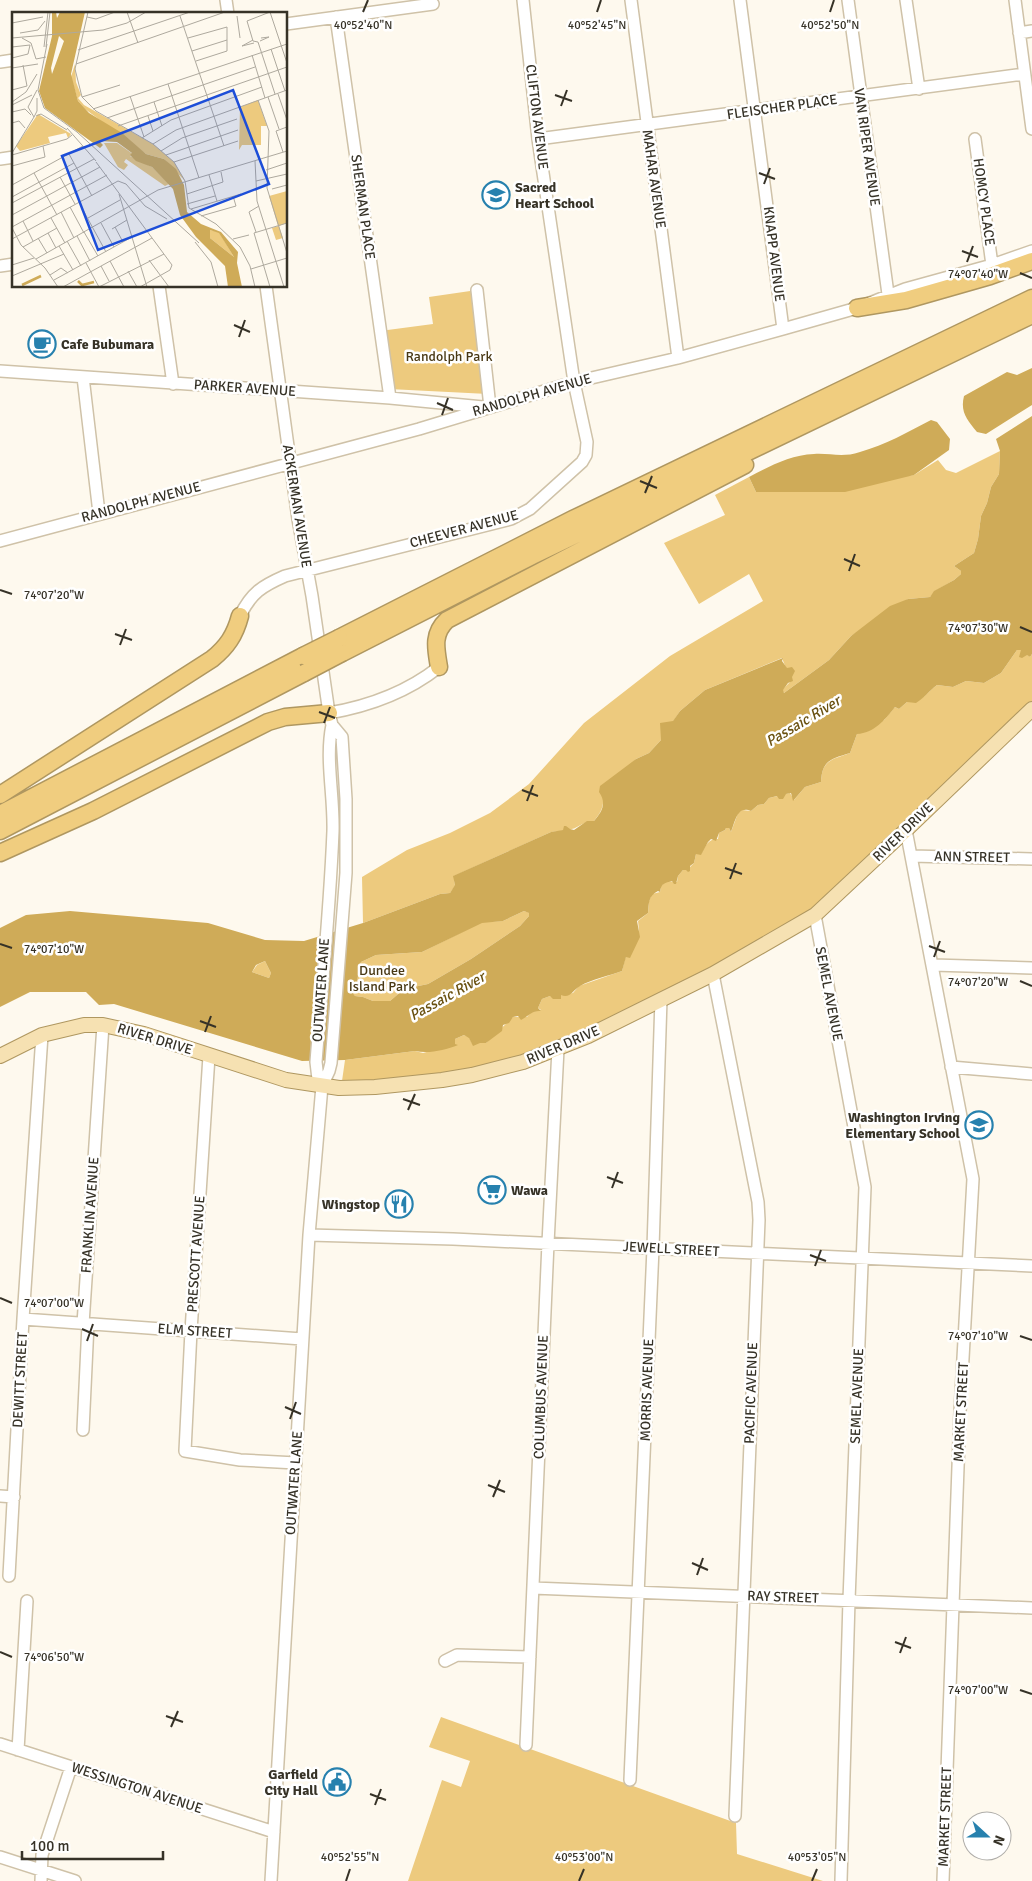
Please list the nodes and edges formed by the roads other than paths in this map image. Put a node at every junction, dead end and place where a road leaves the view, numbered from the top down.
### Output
1 (523, 0) edge
2 (631, 0) edge
3 (740, 0) edge
4 (848, 0) edge
5 (906, 0) edge
6 (1015, 0) edge
7 (433, 4) dead end
8 (336, 17) junction
9 (288, 24) edge
10 (1032, 31) edge
11 (1019, 33) junction
12 (1024, 74) junction
13 (919, 89) junction
14 (860, 97) junction
15 (755, 111) junction
16 (647, 125) junction
17 (1032, 129) edge
18 (538, 139) junction
19 (975, 139) dead end
20 (1032, 251) edge
21 (1032, 261) edge
22 (992, 265) junction
23 (159, 288) edge
24 (266, 288) edge
25 (477, 290) dead end
26 (888, 294) junction
27 (1032, 298) edge
28 (856, 308) junction
29 (1032, 315) edge
30 (783, 329) junction
31 (678, 358) junction
32 (931, 364) junction
33 (0, 371) edge
34 (83, 378) junction
35 (574, 382) junction
36 (173, 384) junction
37 (280, 391) junction
38 (390, 398) junction
39 (490, 407) junction
40 (290, 463) junction
41 (99, 513) junction
42 (0, 541) edge
43 (307, 570) junction
44 (240, 616) joint
45 (340, 645) junction
46 (304, 664) junction
47 (439, 667) joint
48 (1032, 709) edge
49 (330, 719) junction
50 (0, 795) edge
51 (0, 814) edge
52 (906, 830) junction
53 (0, 831) edge
54 (0, 853) edge
55 (912, 856) junction
56 (1032, 859) edge
57 (329, 894) joint
58 (345, 896) joint
59 (815, 915) junction
60 (933, 965) junction
61 (1032, 968) edge
62 (713, 974) junction
63 (661, 999) junction
64 (103, 1025) junction
65 (42, 1035) junction
66 (558, 1049) junction
67 (0, 1056) edge
68 (209, 1056) junction
69 (951, 1068) junction
70 (1032, 1074) edge
71 (322, 1086) junction
72 (309, 1235) junction
73 (548, 1243) junction
74 (653, 1248) junction
75 (757, 1252) junction
76 (862, 1258) junction
77 (969, 1262) junction
78 (1032, 1266) edge
79 (23, 1319) junction
80 (86, 1324) junction
81 (191, 1331) junction
82 (302, 1339) junction
83 (83, 1430) dead end
84 (296, 1463) junction
85 (0, 1496) edge
86 (14, 1497) junction
87 (9, 1576) dead end
88 (533, 1588) junction
89 (638, 1592) junction
90 (743, 1596) junction
91 (849, 1600) junction
92 (26, 1601) dead end
93 (953, 1604) junction
94 (1032, 1608) edge
95 (530, 1657) junction
96 (445, 1661) dead end
97 (0, 1744) edge
98 (526, 1745) dead end
99 (18, 1750) junction
100 (72, 1767) junction
101 (630, 1780) dead end
102 (735, 1816) dead end
103 (274, 1832) junction
104 (0, 1856) edge
105 (41, 1876) edge
106 (75, 1881) edge
107 (271, 1881) edge
108 (841, 1881) edge
109 (943, 1881) edge

1 - 18 street, CLIFTON AVENUE
2 - 16 street, MAHAR AVENUE
3 - 15 street, KNAPP AVENUE
4 - 14 street, VAN RIPER AVENUE
5 - 13 street
6 - 11 street
7 - 8 street
8 - 9 street
8 - 38 street, SHERMAN PLACE
10 - 11 street
11 - 12 street
12 - 13 street, FLEISCHER PLACE
12 - 17 street
13 - 14 street, FLEISCHER PLACE
14 - 15 street, FLEISCHER PLACE
14 - 26 street, VAN RIPER AVENUE
15 - 16 street, FLEISCHER PLACE
15 - 30 street, KNAPP AVENUE
16 - 18 street, FLEISCHER PLACE
16 - 31 street, MAHAR AVENUE
18 - 35 street, CLIFTON AVENUE
19 - 22 street, HOMCY PLACE
20 - 22 street, RANDOLPH AVENUE
21 - 28 highway
22 - 26 street, RANDOLPH AVENUE
23 - 36 street
24 - 37 street, ACKERMAN AVENUE
25 - 39 street
26 - 28 street, RANDOLPH AVENUE
27 - 45 highway
28 - 30 street, RANDOLPH AVENUE
29 - 32 highway
30 - 31 street, RANDOLPH AVENUE
31 - 35 street, RANDOLPH AVENUE
32 - 45 highway
32 - 47 highway
33 - 34 street, PARKER AVENUE
34 - 36 street, PARKER AVENUE
34 - 41 street
35 - 39 street, RANDOLPH AVENUE
35 - 43 street, CHEEVER AVENUE
36 - 37 street, PARKER AVENUE
37 - 38 street, PARKER AVENUE
37 - 40 street, ACKERMAN AVENUE
38 - 39 street, PARKER AVENUE
39 - 40 street, RANDOLPH AVENUE
40 - 41 street, RANDOLPH AVENUE
40 - 43 street, ACKERMAN AVENUE
41 - 42 street, RANDOLPH AVENUE
43 - 44 street
43 - 49 street, ACKERMAN AVENUE
44 - 50 highway
45 - 46 highway, bridge
46 - 51 highway
46 - 53 highway
47 - 49 street
48 - 52 main road, RIVER DRIVE
49 - 54 highway
49 - 57 street, ACKERMAN AVENUE
49 - 58 street, ACKERMAN AVENUE
52 - 55 street, MARKET STREET
52 - 59 main road, RIVER DRIVE
55 - 56 street, ANN STREET
55 - 60 street, MARKET STREET
57 - 71 street, OUTWATER LANE
58 - 71 street, OUTWATER LANE
59 - 62 main road, RIVER DRIVE
59 - 76 street, SEMEL AVENUE
60 - 61 street
60 - 69 street, MARKET STREET
62 - 63 main road, RIVER DRIVE
62 - 75 street, PACIFIC AVENUE
63 - 66 main road, RIVER DRIVE
63 - 74 street, MORRIS AVENUE
64 - 65 main road, RIVER DRIVE
64 - 68 main road, RIVER DRIVE
64 - 80 street, FRANKLIN AVENUE
65 - 67 main road, RIVER DRIVE
65 - 79 street, DEWITT STREET
66 - 71 main road, RIVER DRIVE
66 - 73 street, COLUMBUS AVENUE
68 - 71 main road, RIVER DRIVE
68 - 81 street, PRESCOTT AVENUE
69 - 70 street
69 - 77 street, MARKET STREET
71 - 72 street, OUTWATER LANE
72 - 73 street, JEWELL STREET
72 - 82 street, OUTWATER LANE
73 - 74 street, JEWELL STREET
73 - 88 street, COLUMBUS AVENUE
74 - 75 street, JEWELL STREET
74 - 89 street, MORRIS AVENUE
75 - 76 street, JEWELL STREET
75 - 90 street, PACIFIC AVENUE
76 - 77 street, JEWELL STREET
76 - 91 street, SEMEL AVENUE
77 - 78 street, JEWELL STREET
77 - 93 street, MARKET STREET
79 - 80 street, ELM STREET
79 - 86 street, DEWITT STREET
80 - 81 street, ELM STREET
80 - 83 street, FRANKLIN AVENUE
81 - 82 street, ELM STREET
81 - 84 street, PRESCOTT AVENUE
82 - 84 street, OUTWATER LANE
84 - 103 street, OUTWATER LANE
85 - 86 street
86 - 87 street, DEWITT STREET
88 - 89 street, RAY STREET
88 - 95 street, COLUMBUS AVENUE
89 - 90 street, RAY STREET
89 - 101 street, MORRIS AVENUE
90 - 91 street, RAY STREET
90 - 102 street, PACIFIC AVENUE
91 - 93 street, RAY STREET
91 - 108 street, SEMEL AVENUE
92 - 99 street
93 - 94 street, RAY STREET
93 - 109 street, MARKET STREET
95 - 96 street
95 - 98 street, COLUMBUS AVENUE
97 - 99 street, WESSINGTON AVENUE
99 - 100 street, WESSINGTON AVENUE
100 - 103 street, WESSINGTON AVENUE
100 - 105 street
103 - 107 street, OUTWATER LANE
104 - 105 street
105 - 106 street

